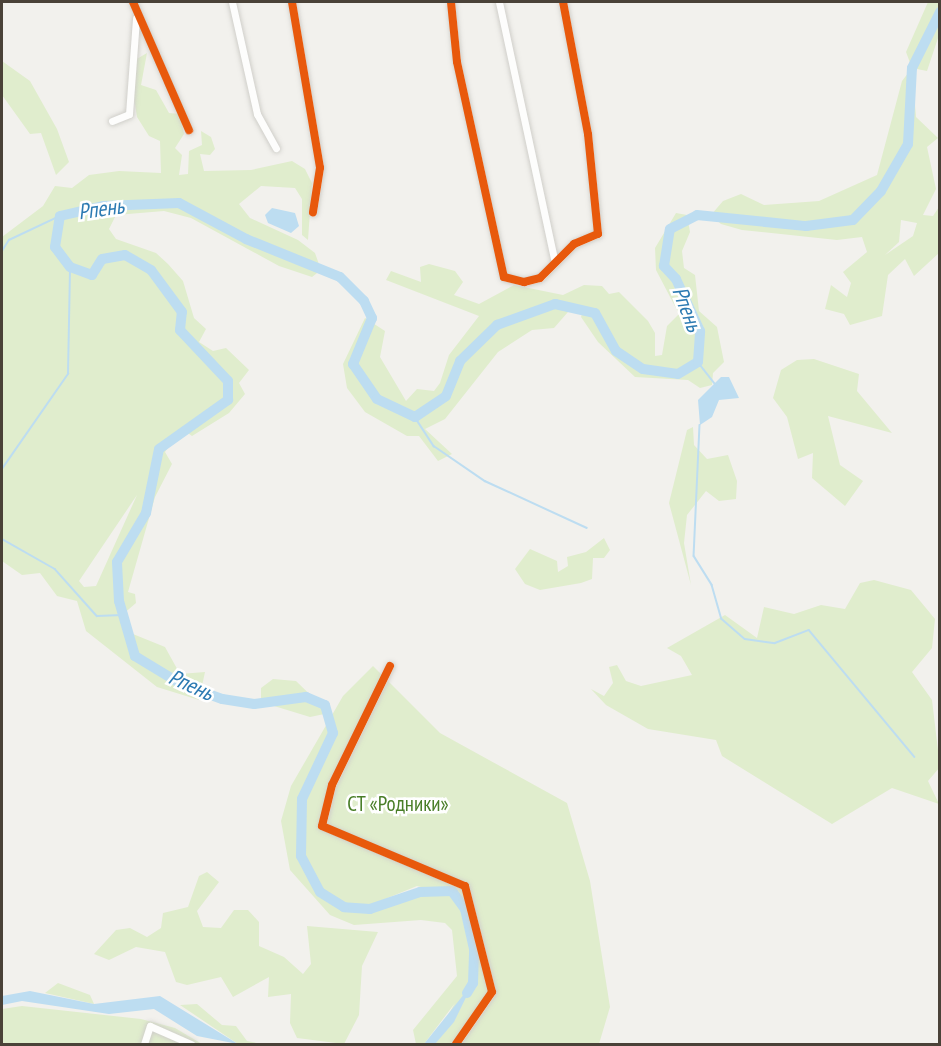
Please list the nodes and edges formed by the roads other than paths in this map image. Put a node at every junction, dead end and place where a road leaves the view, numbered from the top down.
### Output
1 (133, 2) edge
2 (232, 2) edge
3 (292, 2) edge
4 (451, 2) edge
5 (499, 2) edge
6 (563, 2) edge
7 (136, 18) junction
8 (112, 121) dead end
9 (189, 130) dead end
10 (276, 148) dead end
11 (313, 212) dead end
12 (554, 258) junction
13 (390, 666) dead end
14 (144, 1044) edge
15 (191, 1044) edge
16 (456, 1044) edge

1 - 7 street
2 - 10 street
3 - 11 street
4 - 12 street
5 - 12 street
6 - 12 street
7 - 8 street
7 - 9 street
13 - 16 street
14 - 15 street

